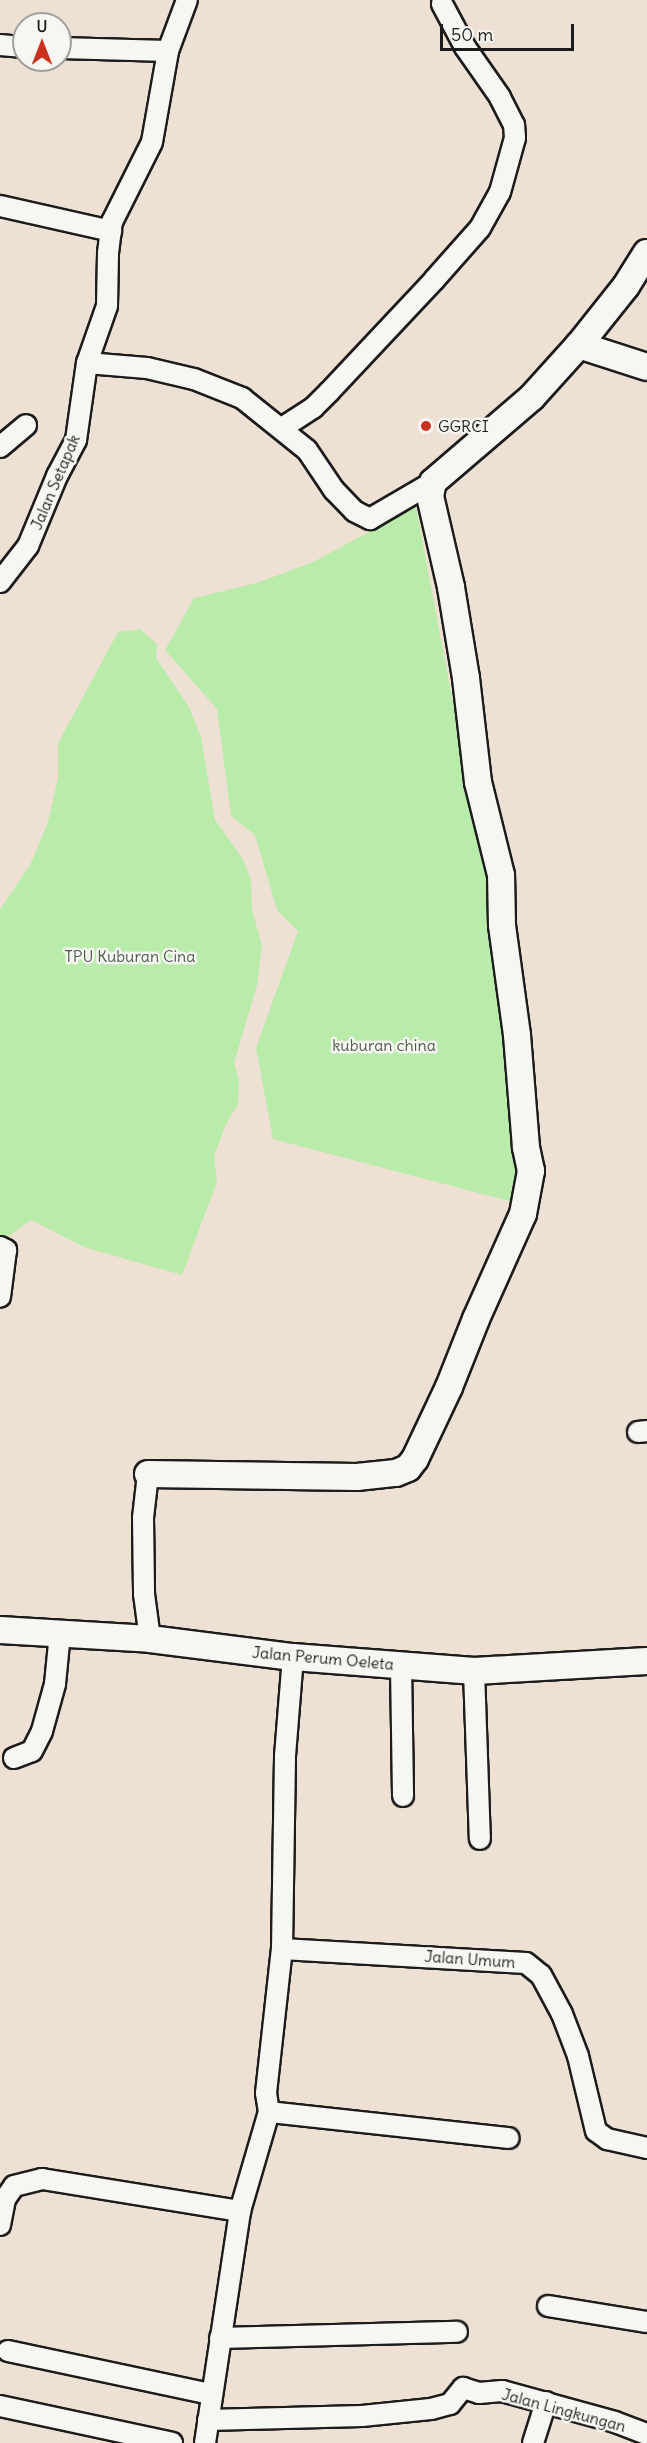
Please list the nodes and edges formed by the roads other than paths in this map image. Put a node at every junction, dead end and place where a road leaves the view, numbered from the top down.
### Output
1 (187, 0) edge
2 (442, 4) dead end
3 (72, 48) edge
4 (168, 51) junction
5 (0, 206) edge
6 (111, 231) junction
7 (647, 253) edge
8 (579, 345) junction
9 (87, 363) junction
10 (647, 367) edge
11 (26, 425) dead end
12 (282, 428) junction
13 (0, 447) edge
14 (433, 482) junction
15 (0, 582) edge
16 (0, 1247) edge
17 (0, 1297) edge
18 (148, 1474) joint
19 (0, 1630) edge
20 (60, 1633) junction
21 (150, 1639) junction
22 (293, 1657) junction
23 (647, 1661) edge
24 (401, 1666) junction
25 (474, 1671) junction
26 (14, 1758) dead end
27 (403, 1796) dead end
28 (480, 1839) dead end
29 (282, 1949) junction
30 (269, 2112) junction
31 (509, 2138) dead end
32 (647, 2148) edge
33 (240, 2211) junction
34 (0, 2226) edge
35 (548, 2306) dead end
36 (647, 2322) edge
37 (457, 2332) dead end
38 (220, 2338) junction
39 (8, 2350) dead end
40 (211, 2394) junction
41 (546, 2402) junction
42 (0, 2406) edge
43 (208, 2420) junction
44 (647, 2434) edge
45 (172, 2443) edge
46 (205, 2443) edge
47 (534, 2443) edge

1 - 4 street, Jalan Setapak
2 - 12 street
3 - 4 street
4 - 6 street, Jalan Setapak
5 - 6 street
6 - 9 street, Jalan Setapak
7 - 8 street
8 - 10 street
8 - 14 street
9 - 12 street
9 - 15 street, Jalan Setapak
11 - 13 street
12 - 14 street
14 - 18 street
16 - 17 street
18 - 21 street
19 - 20 street, Jalan Perum Oeleta
20 - 21 street, Jalan Perum Oeleta
20 - 26 street
21 - 22 street, Jalan Perum Oeleta
22 - 24 street, Jalan Perum Oeleta
22 - 29 street
23 - 25 street, Jalan Perum Oeleta
24 - 25 street, Jalan Perum Oeleta
24 - 27 street
25 - 28 street
29 - 30 street
29 - 32 street, Jalan Umum
30 - 31 street
30 - 33 street
33 - 34 street
33 - 38 street
35 - 36 street
37 - 38 street
38 - 40 street
39 - 40 street
40 - 43 street
41 - 43 street, Jalan Lingkungan
41 - 44 street, Jalan Lingkungan
41 - 47 street
42 - 45 street
43 - 46 street

